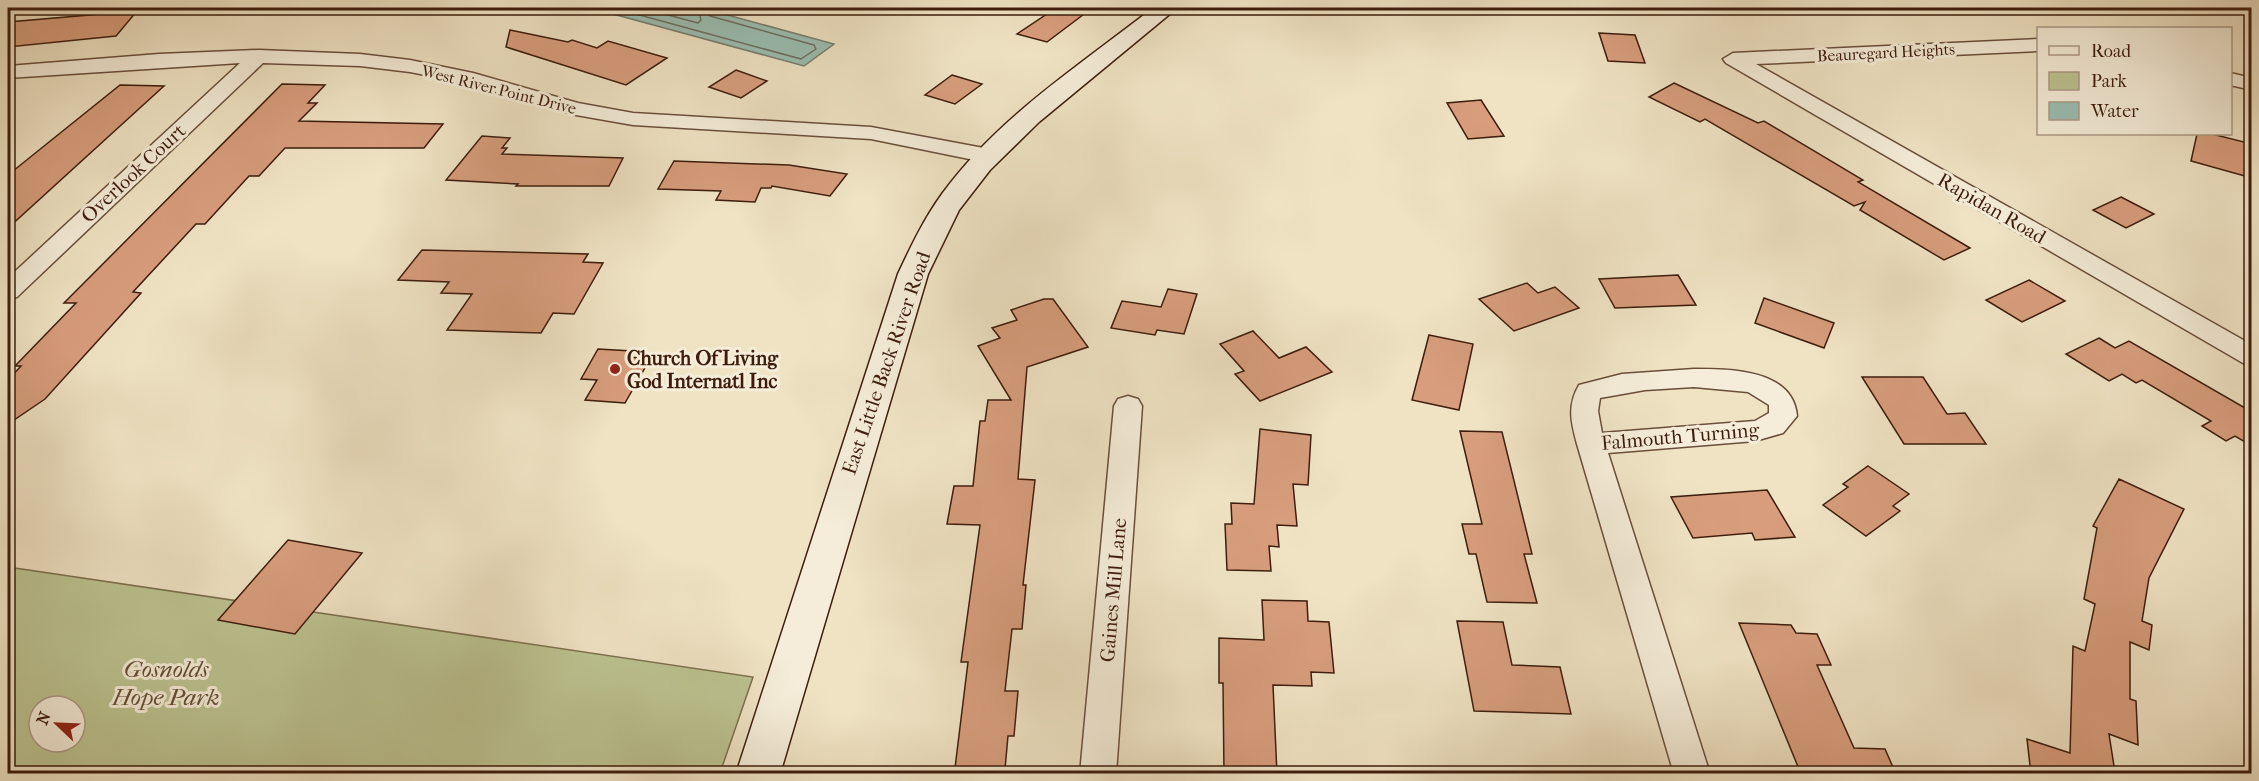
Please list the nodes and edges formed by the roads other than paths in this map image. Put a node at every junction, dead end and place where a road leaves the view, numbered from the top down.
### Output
1 (1166, 8) edge
2 (2037, 45) edge
3 (259, 56) junction
4 (1733, 59) joint
5 (8, 72) edge
6 (2232, 79) edge
7 (2252, 84) edge
8 (988, 156) junction
9 (8, 291) edge
10 (2252, 357) edge
11 (1128, 406) dead end
12 (1591, 444) junction
13 (758, 774) edge
14 (1098, 774) edge
15 (1692, 774) edge

1 - 8 street, East Little Back River Road
2 - 4 street, Beauregard Heights
3 - 5 street, West River Point Drive
3 - 8 street, West River Point Drive
3 - 9 street, Overlook Court
4 - 10 street, Rapidan Road
6 - 7 street
8 - 13 street, East Little Back River Road
11 - 14 street, Gaines Mill Lane
12 - 12 street, Falmouth Turning
12 - 15 street, Falmouth Turning

